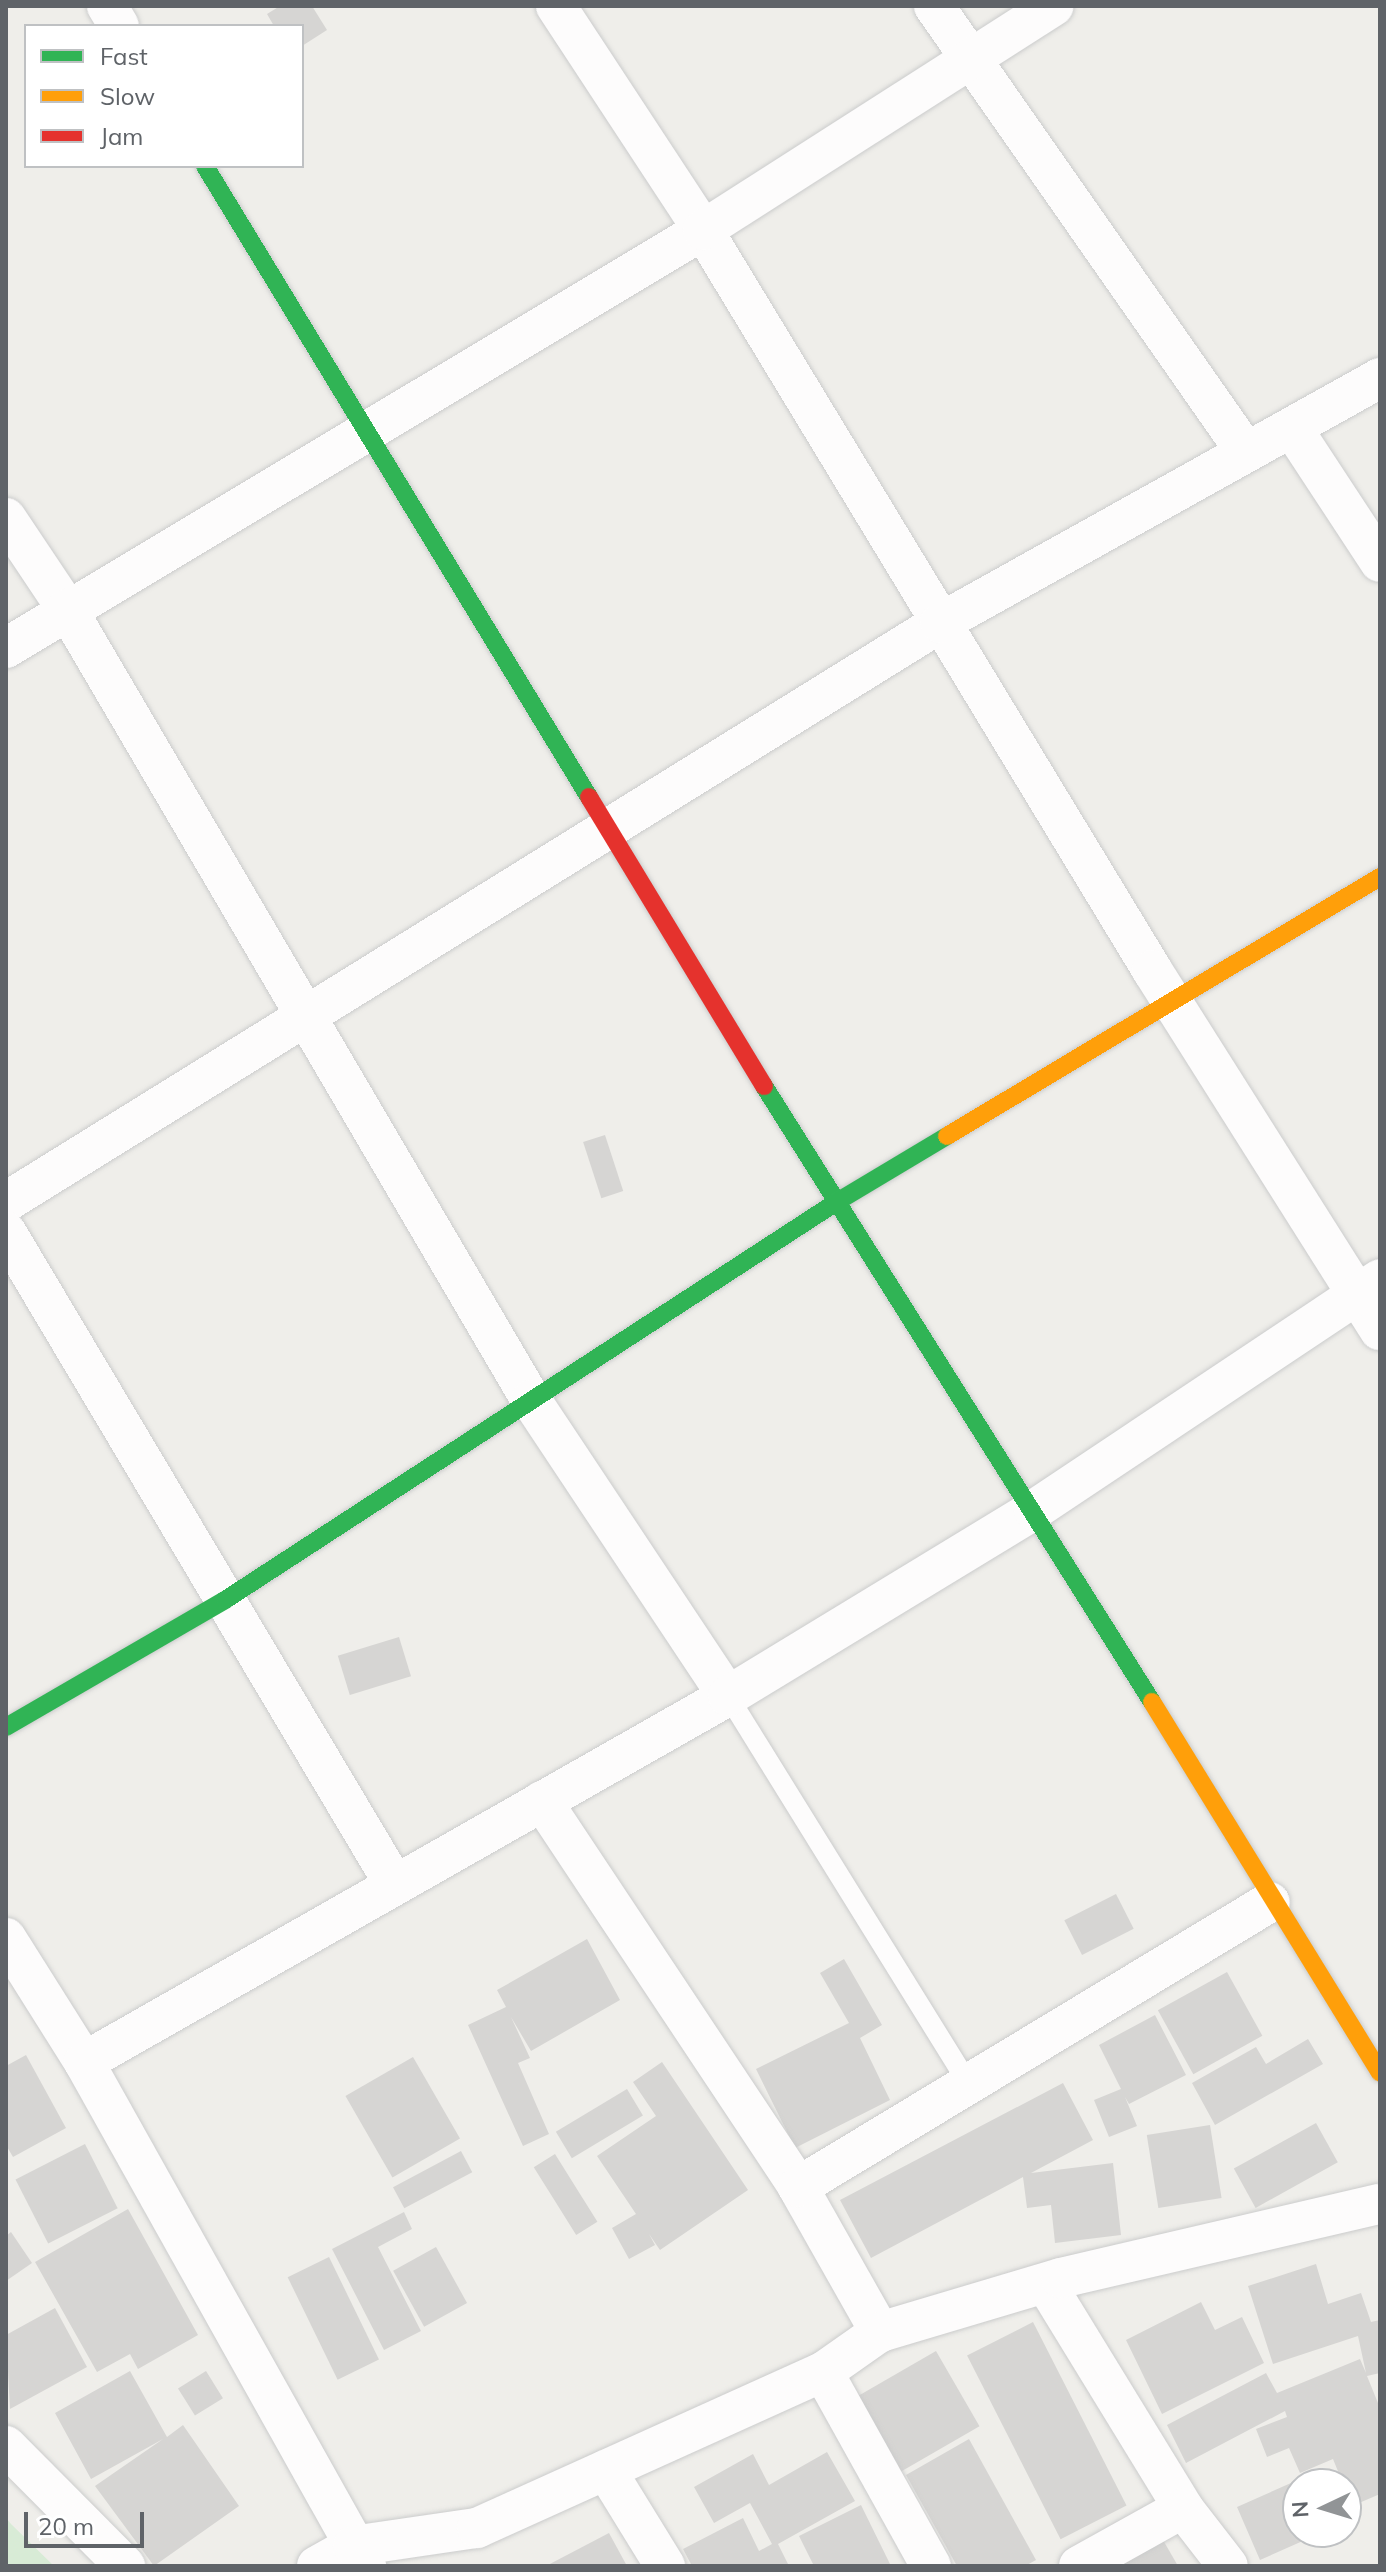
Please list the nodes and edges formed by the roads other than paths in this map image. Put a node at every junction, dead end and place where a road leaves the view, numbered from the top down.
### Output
1 (107, 6) edge
2 (556, 6) edge
3 (934, 6) edge
4 (1053, 6) edge
5 (118, 24) edge
6 (970, 58) junction
7 (206, 168) edge
8 (703, 230) junction
9 (1380, 378) edge
10 (366, 428) junction
11 (1292, 428) junction
12 (1246, 452) junction
13 (6, 518) edge
14 (1380, 562) edge
15 (67, 609) junction
16 (940, 623) junction
17 (6, 648) edge
18 (609, 828) junction
19 (1380, 877) edge
20 (1173, 1003) junction
21 (304, 1017) junction
22 (6, 1202) edge
23 (835, 1203) junction
24 (6, 1232) edge
25 (1369, 1286) edge
26 (1380, 1330) edge
27 (531, 1400) junction
28 (1034, 1510) junction
29 (225, 1600) junction
30 (728, 1696) junction
31 (6, 1727) edge
32 (542, 1801) junction
33 (395, 1885) junction
34 (1270, 1902) junction
35 (6, 1938) edge
36 (84, 2062) junction
37 (1380, 2072) edge
38 (970, 2086) junction
39 (798, 2187) junction
40 (1380, 2204) edge
41 (1046, 2284) junction
42 (880, 2332) junction
43 (823, 2372) junction
44 (6, 2446) edge
45 (606, 2470) junction
46 (1183, 2508) junction
47 (360, 2556) edge
48 (125, 2566) edge
49 (317, 2566) edge
50 (665, 2566) edge
51 (931, 2566) edge
52 (1079, 2566) edge
53 (1228, 2566) edge

1 - 5 street
2 - 8 street
3 - 6 street
4 - 6 street
6 - 8 street
6 - 12 street
7 - 10 street
8 - 10 street
8 - 16 street
9 - 11 street
10 - 15 street
10 - 18 street
11 - 12 street
11 - 14 street
12 - 16 street
13 - 15 street
15 - 17 street
15 - 21 street
16 - 18 street
16 - 20 street
18 - 21 street
18 - 23 street
19 - 20 street
20 - 23 street
20 - 25 street
21 - 22 street
21 - 27 street
23 - 27 street
23 - 28 street
24 - 29 street
25 - 26 street
25 - 28 street
27 - 29 street
27 - 30 street
28 - 30 street
28 - 34 street
29 - 31 street
29 - 33 street
30 - 32 street
30 - 38 lane
32 - 33 street
32 - 39 street
33 - 36 street
34 - 37 street
34 - 38 street
35 - 36 street
36 - 47 street
38 - 39 street
39 - 42 street
40 - 41 street
41 - 42 street
41 - 46 street
42 - 43 street
43 - 45 street
43 - 51 street
44 - 48 street
45 - 47 street
45 - 50 street
46 - 52 street
46 - 53 street
47 - 49 street

